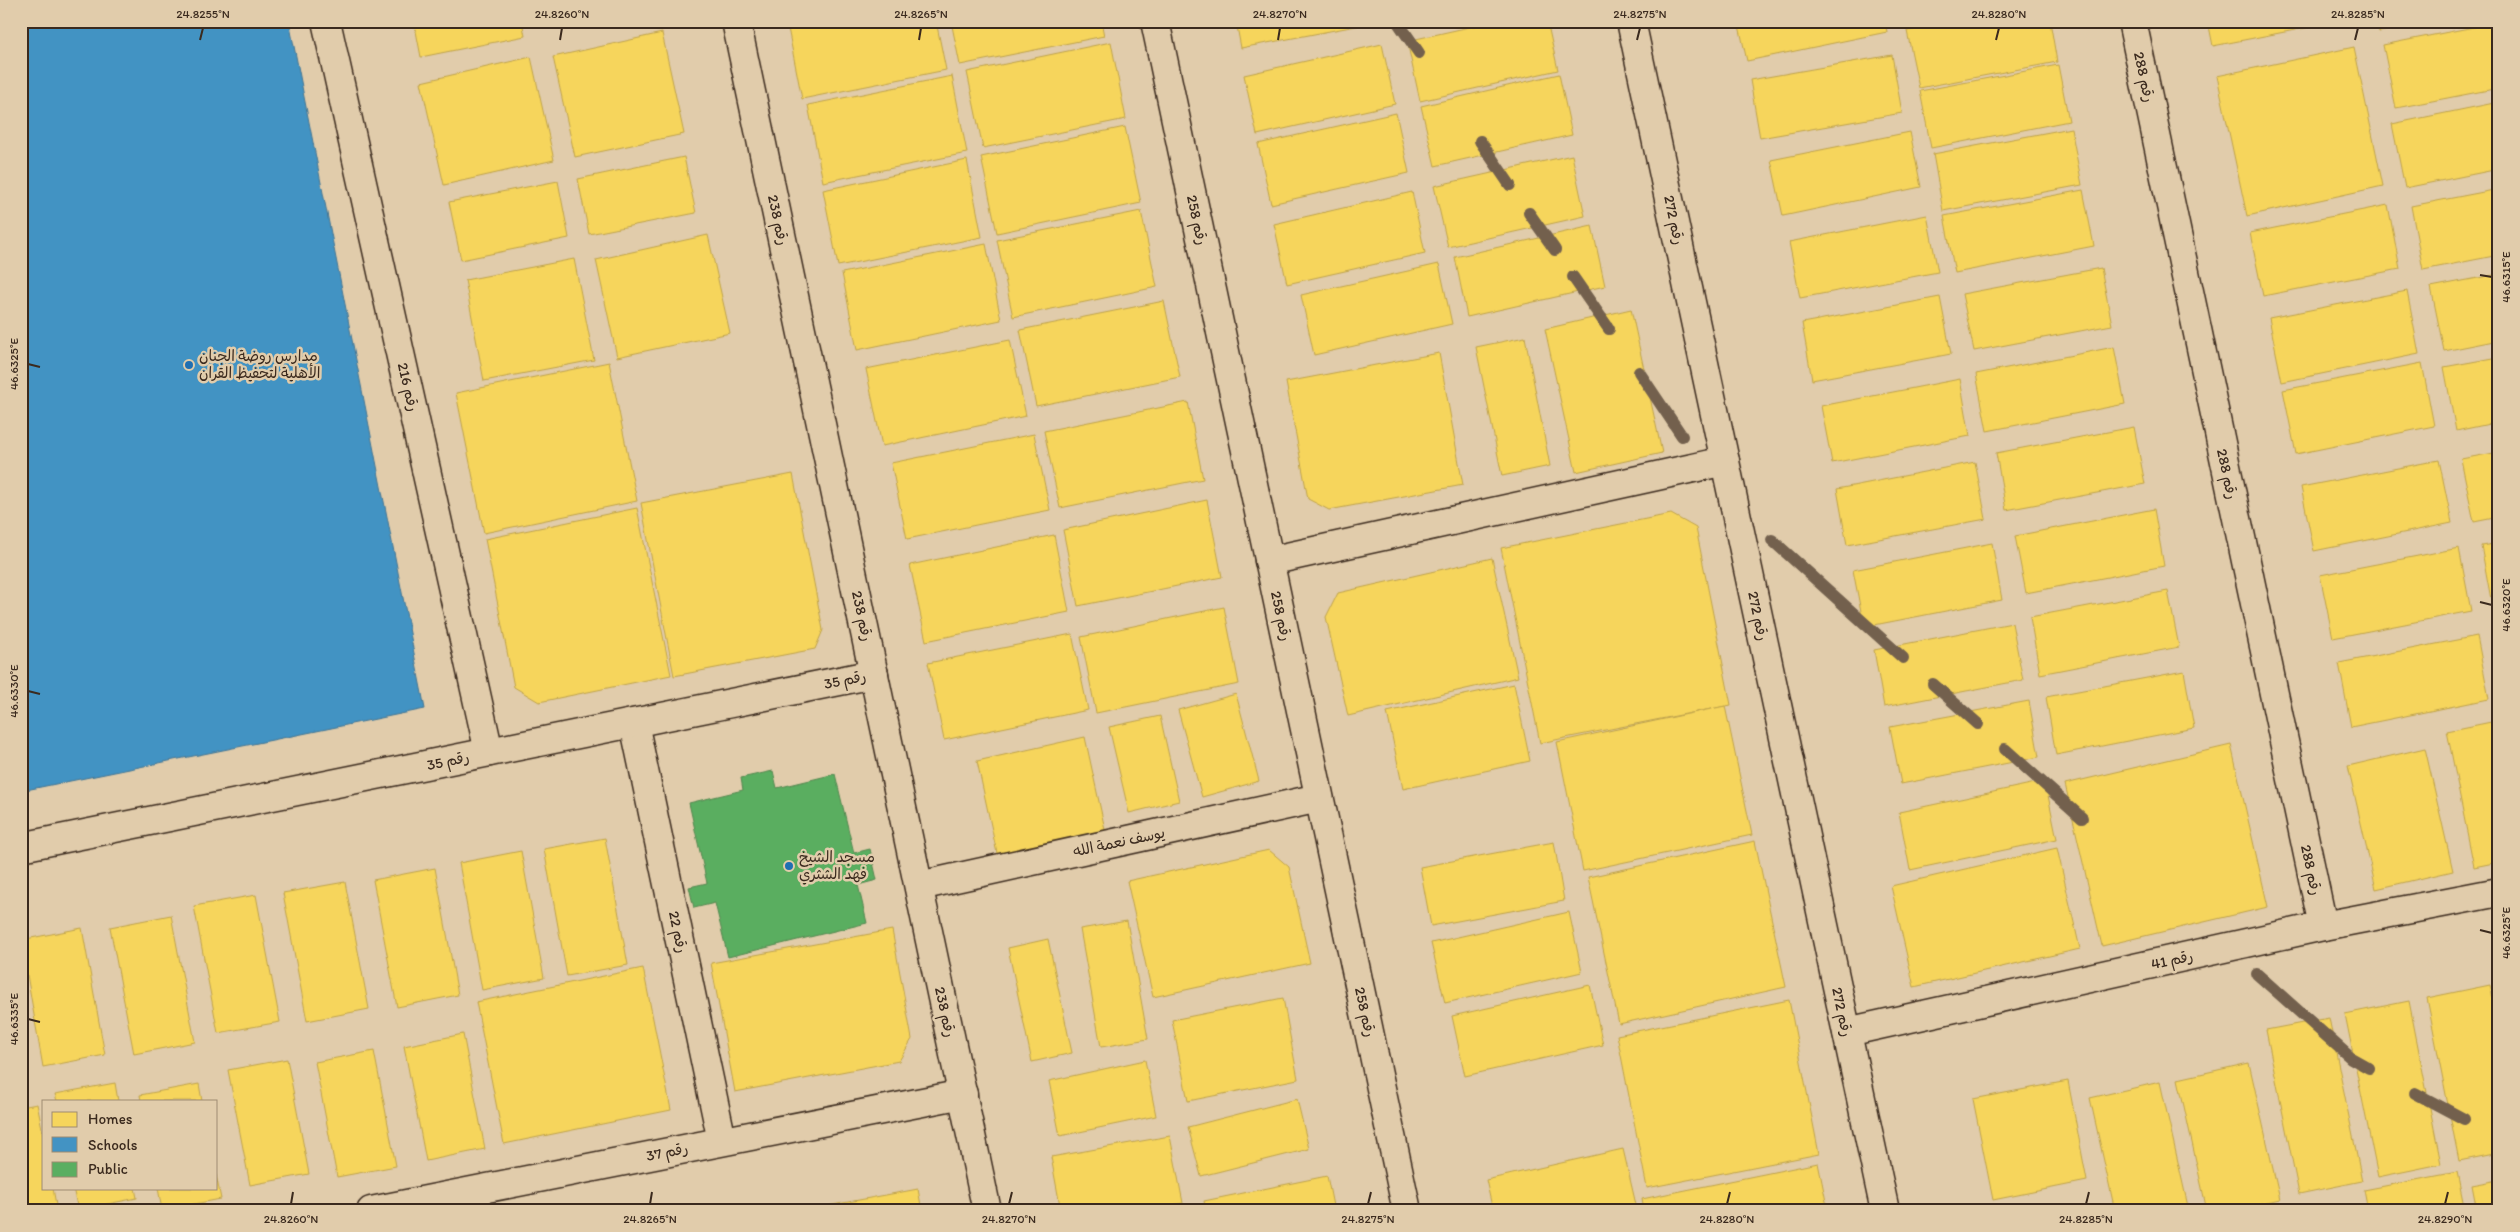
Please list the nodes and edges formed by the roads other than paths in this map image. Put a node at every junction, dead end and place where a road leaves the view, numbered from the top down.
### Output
1 (326, 21) edge
2 (736, 21) edge
3 (1155, 21) edge
4 (1631, 21) edge
5 (2132, 21) edge
6 (1725, 461) junction
7 (1269, 561) junction
8 (874, 674) junction
9 (634, 723) junction
10 (489, 752) junction
11 (1319, 798) junction
12 (21, 847) edge
13 (918, 886) junction
14 (2499, 892) edge
15 (2323, 926) junction
16 (1847, 1032) junction
17 (963, 1094) junction
18 (722, 1142) junction
19 (371, 1211) edge
20 (987, 1211) edge
21 (1407, 1211) edge
22 (1885, 1211) edge

1 - 10 street, رقم 216
2 - 8 street, رقم 238
3 - 7 street, رقم 258
4 - 6 street, رقم 272
5 - 15 street, رقم 288
6 - 7 street
6 - 16 street, رقم 272
7 - 11 street, رقم 258
8 - 9 street, رقم 35
8 - 13 street, رقم 238
9 - 10 street, رقم 35
9 - 18 street, رقم 22
10 - 12 street, رقم 35
11 - 13 street, يوسف نعمة الله
11 - 21 street, رقم 258
13 - 17 street, رقم 238
14 - 15 street, رقم 41
15 - 16 street, رقم 41
16 - 22 street, رقم 272
17 - 18 street, رقم 37
17 - 20 street, رقم 238
18 - 19 street, رقم 37

